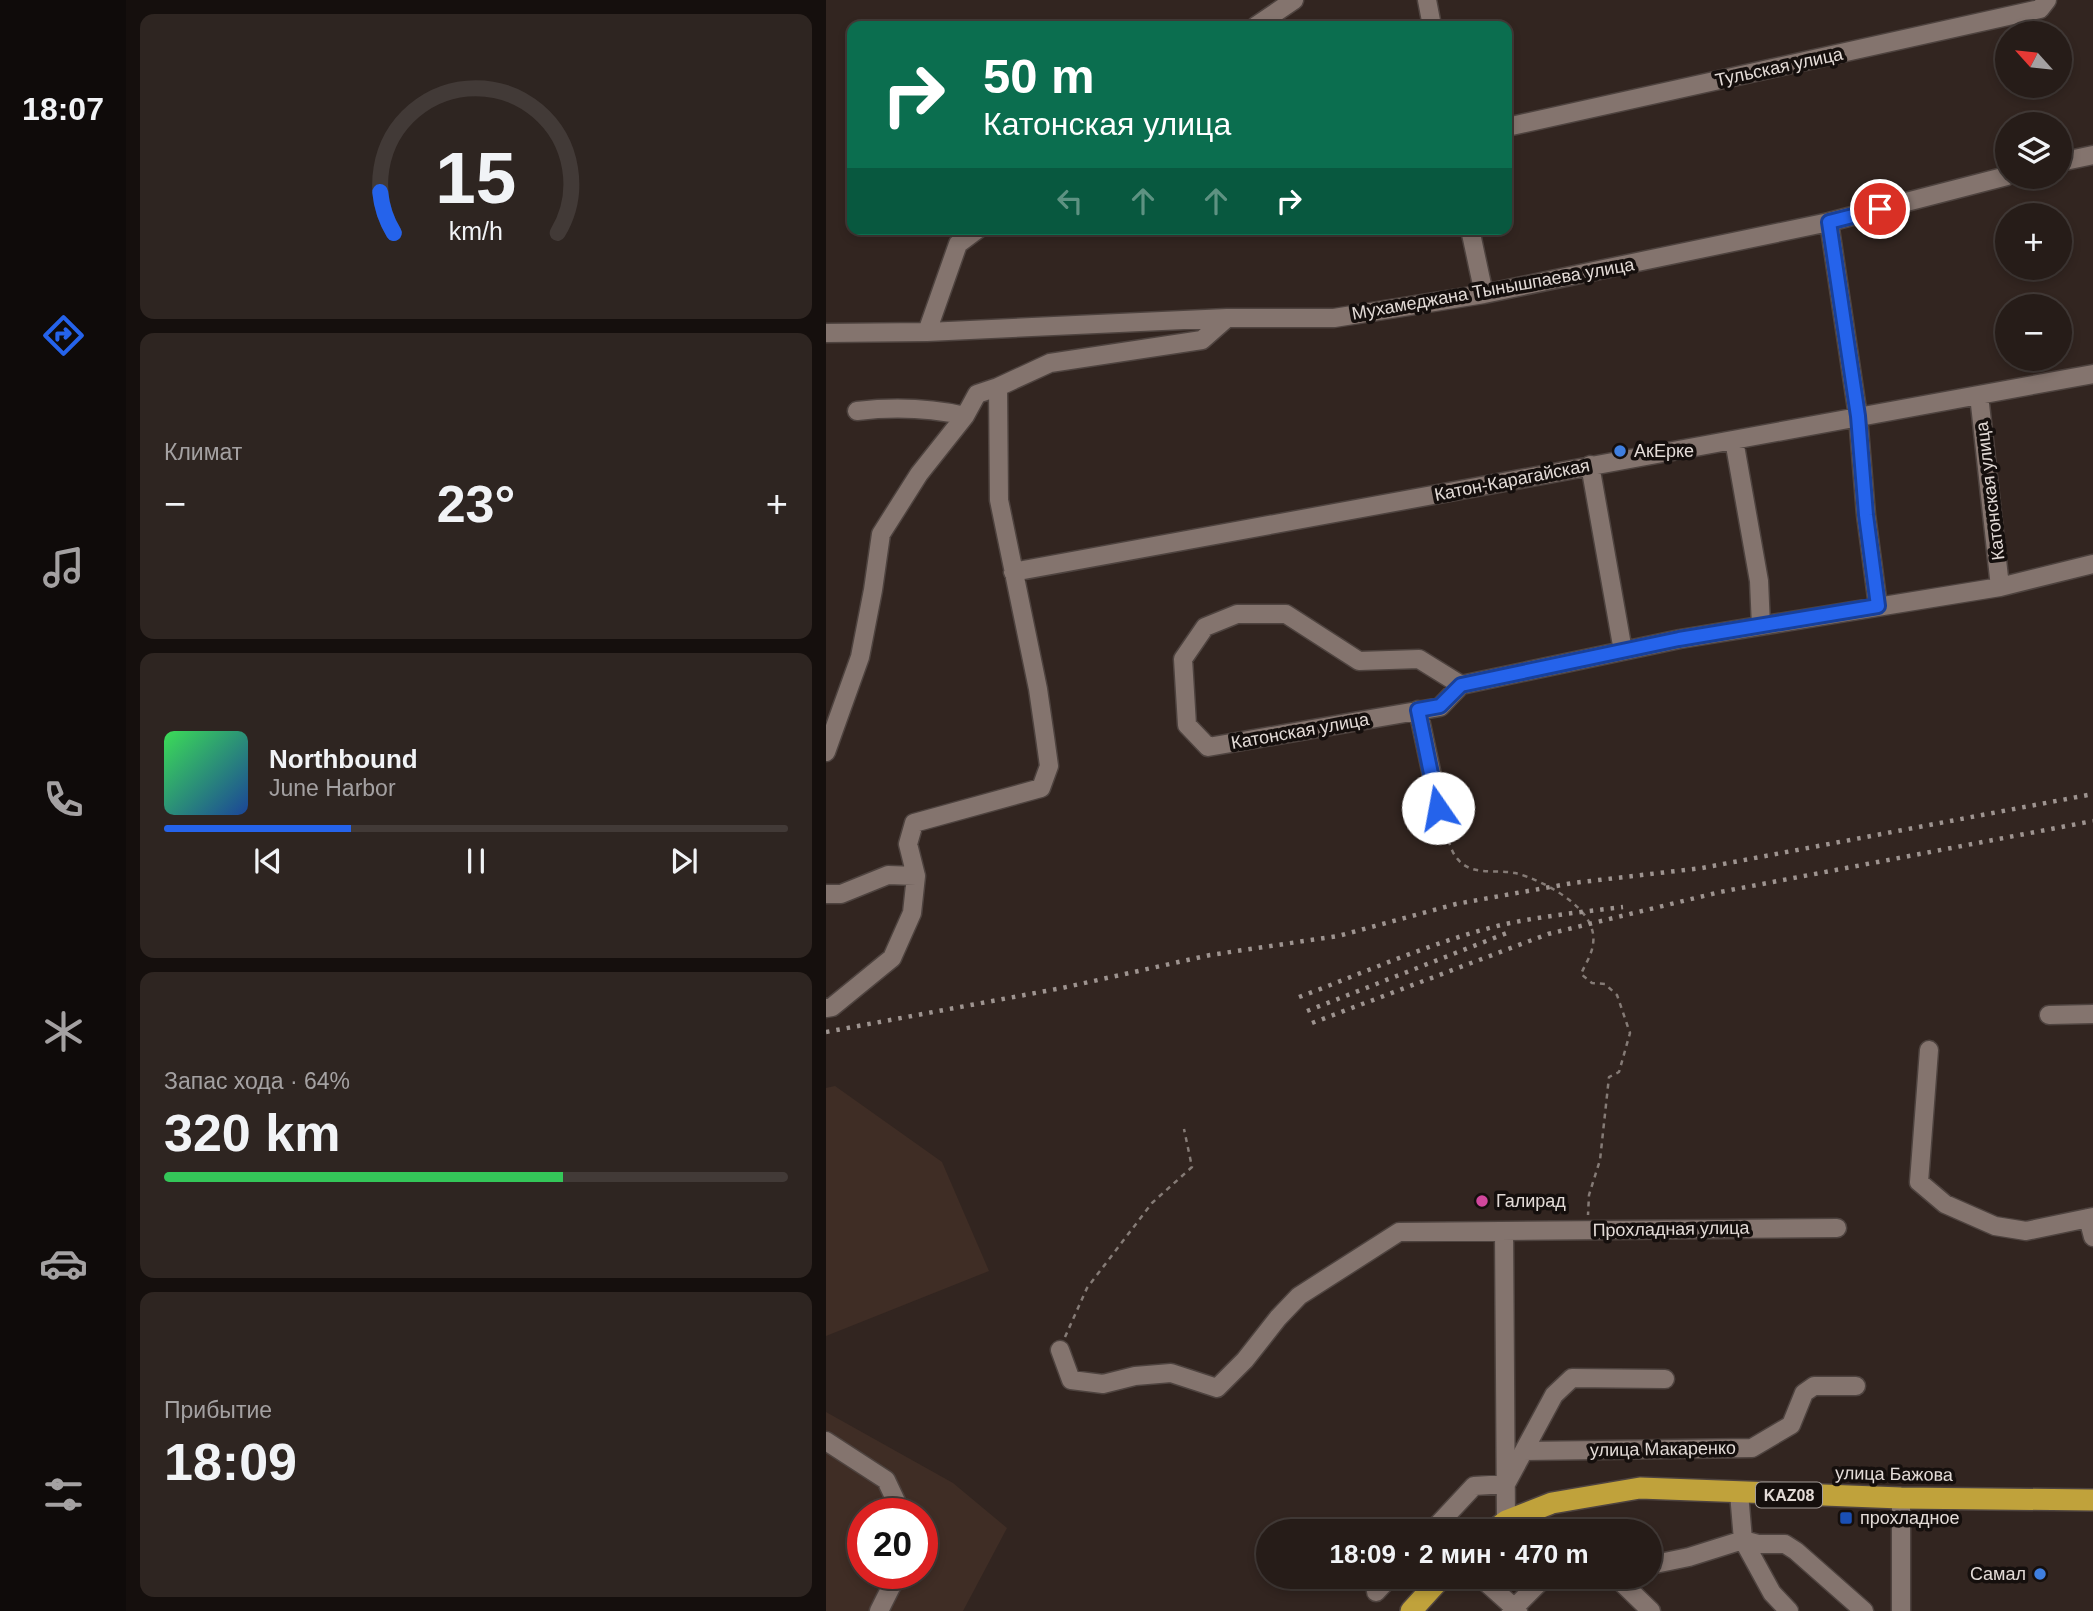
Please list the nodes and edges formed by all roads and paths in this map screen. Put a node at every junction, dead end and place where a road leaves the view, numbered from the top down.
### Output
1 (1294, 0) edge
2 (2047, 0) edge
3 (1429, 1) edge
4 (1263, 21) edge
5 (1431, 21) edge
6 (1512, 126) edge
7 (2093, 155) edge
8 (2072, 159) edge
9 (1995, 179) edge
10 (1829, 222) junction
11 (970, 235) edge
12 (1471, 235) edge
13 (1484, 294) junction
14 (1227, 318) junction
15 (927, 332) junction
16 (826, 333) edge
17 (2093, 374) edge
18 (998, 387) junction
19 (1979, 395) junction
20 (857, 411) dead end
21 (965, 416) junction
22 (1858, 416) junction
23 (1734, 440) junction
24 (1590, 465) junction
25 (2093, 564) edge
26 (1013, 572) junction
27 (2000, 587) junction
28 (1878, 606) junction
29 (1761, 626) junction
30 (1623, 651) junction
31 (1461, 685) junction
32 (1418, 710) junction
33 (826, 752) edge
34 (1438, 808) joint
35 (916, 876) junction
36 (826, 894) edge
37 (826, 1008) edge
38 (2093, 1014) edge
39 (2049, 1015) dead end
40 (1929, 1050) dead end
41 (1184, 1129) dead end
42 (2091, 1218) edge
43 (1837, 1228) dead end
44 (1587, 1230) junction
45 (1504, 1231) junction
46 (2093, 1237) edge
47 (1060, 1349) joint
48 (1665, 1378) dead end
49 (1856, 1386) dead end
50 (826, 1441) edge
51 (1524, 1451) junction
52 (1506, 1484) junction
53 (1739, 1493) junction
54 (894, 1498) edge
55 (1901, 1498) junction
56 (2093, 1500) edge
57 (1443, 1519) edge
58 (1500, 1519) edge
59 (1515, 1519) edge
60 (1743, 1540) junction
61 (1662, 1563) edge
62 (890, 1589) edge
63 (1379, 1589) edge
64 (1433, 1589) edge
65 (1492, 1589) edge
66 (1534, 1589) edge
67 (1628, 1589) edge
68 (1376, 1592) dead end
69 (1416, 1610) edge
70 (1514, 1610) edge
71 (879, 1611) edge
72 (1651, 1611) edge
73 (1789, 1611) edge
74 (1864, 1611) edge
75 (1901, 1611) edge

1 - 4 street
2 - 6 street, Тульская улица
3 - 5 street
7 - 8 street
9 - 10 street, Мухамеджана Тынышпаева улица
10 - 13 street, Мухамеджана Тынышпаева улица
10 - 22 street
11 - 15 street
12 - 13 street
13 - 14 street, Мухамеджана Тынышпаева улица
14 - 15 street, Мухамеджана Тынышпаева улица
14 - 18 street
15 - 16 street, Мухамеджана Тынышпаева улица
17 - 19 street, Катон-Карагайская
18 - 21 street
18 - 26 street
19 - 22 street, Катон-Карагайская
19 - 27 street, Катонская улица
20 - 21 street
21 - 33 street
22 - 23 street, Катон-Карагайская
22 - 28 street
23 - 24 street, Катон-Карагайская
23 - 29 street
24 - 26 street, Катон-Карагайская
24 - 30 street
25 - 27 street, Катонская улица
26 - 35 street
27 - 28 street, Катонская улица
28 - 29 street, Катонская улица
29 - 30 street, Катонская улица
30 - 31 street, Катонская улица
31 - 32 street, Катонская улица
31 - 32 street, Катонская улица
32 - 34 street
34 - 44 path
35 - 36 street
35 - 37 street
38 - 39 street
40 - 42 street
41 - 47 path
42 - 46 street
43 - 44 street, Прохладная улица
44 - 45 street, Прохладная улица
45 - 47 street, Прохладная улица
45 - 52 street
48 - 51 street
49 - 51 street, улица Макаренко
50 - 54 street
51 - 52 street
52 - 57 street
52 - 58 street
53 - 55 highway, улица Бажова / KAZ08
53 - 59 highway, улица Бажова / KAZ08
53 - 60 street
55 - 56 highway, улица Бажова / KAZ08
55 - 75 street
60 - 61 street
60 - 73 street
60 - 74 street
62 - 71 street
63 - 68 street
64 - 69 highway
65 - 70 street
66 - 70 street
67 - 72 street

